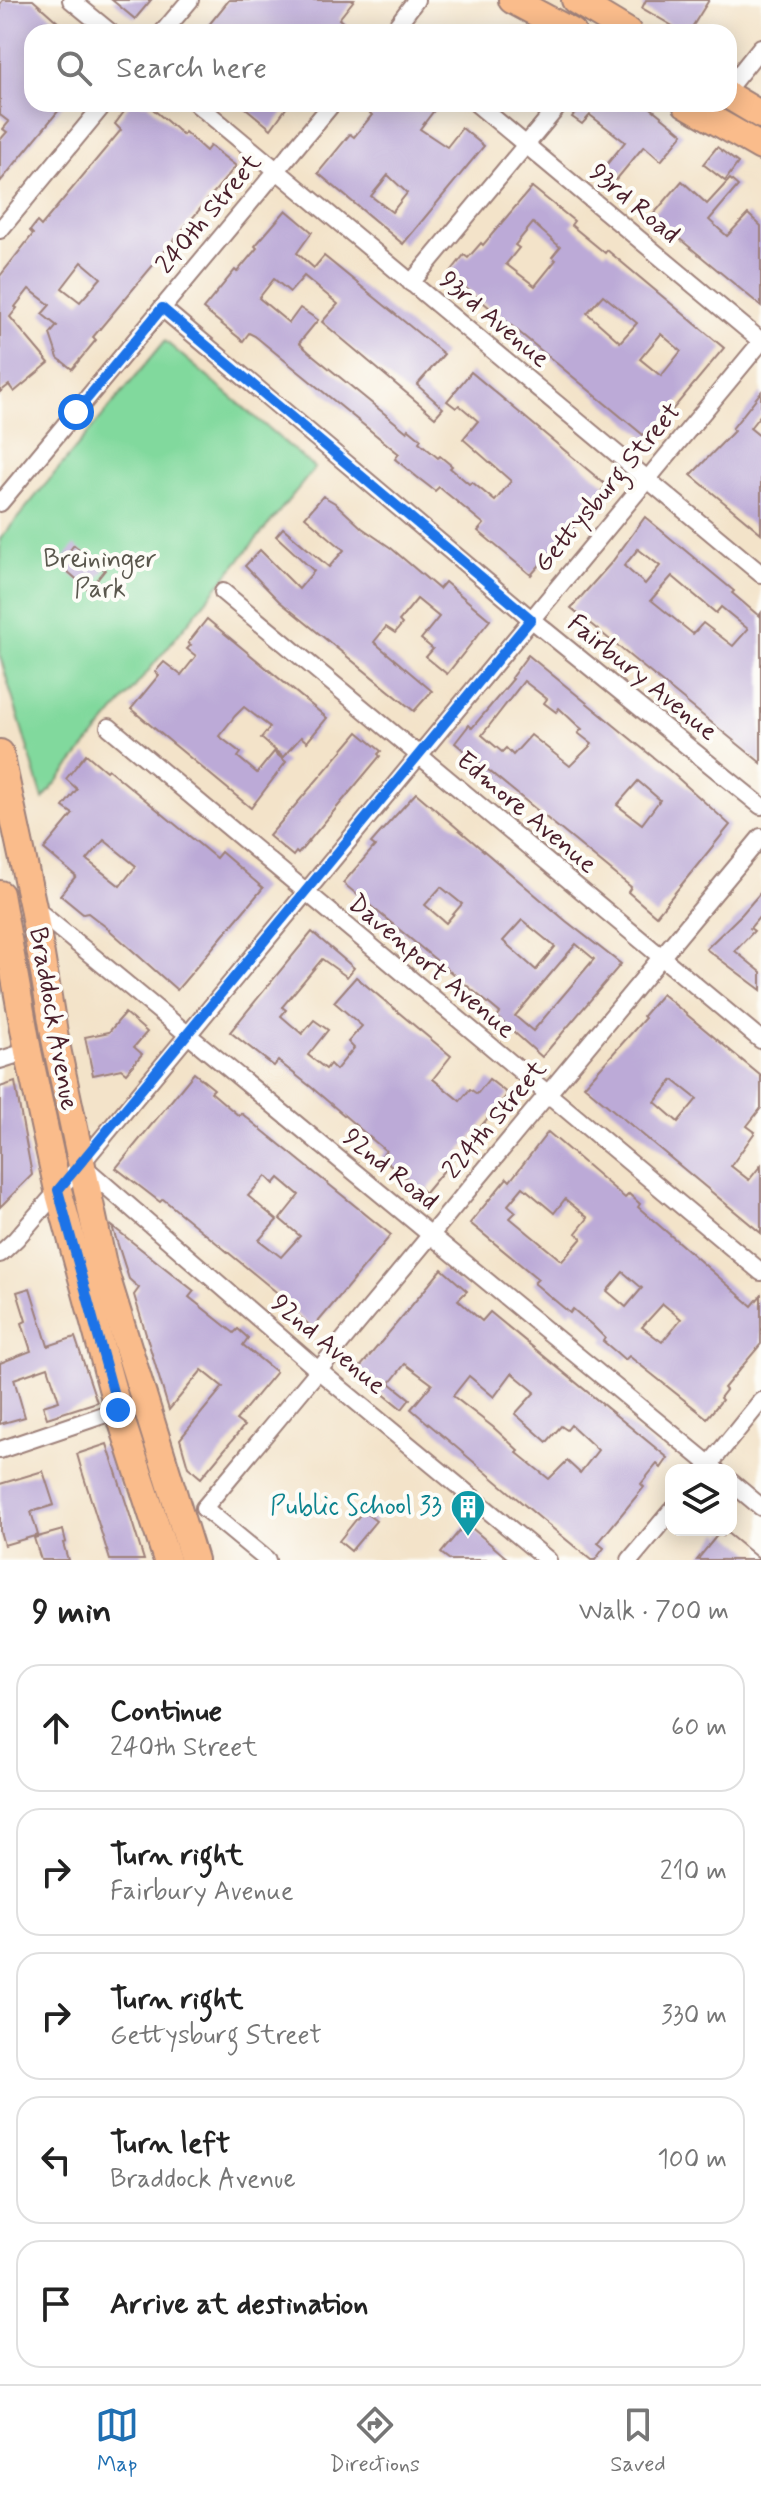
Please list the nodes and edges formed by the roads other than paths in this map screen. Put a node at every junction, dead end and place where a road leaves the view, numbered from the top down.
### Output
1 (71, 0) edge
2 (190, 0) edge
3 (416, 0) edge
4 (512, 0) edge
5 (589, 10) edge
6 (100, 24) edge
7 (170, 24) edge
8 (398, 24) edge
9 (557, 24) edge
10 (614, 24) edge
11 (761, 47) edge
12 (737, 77) edge
13 (737, 101) edge
14 (97, 112) edge
15 (207, 112) edge
16 (325, 112) edge
17 (487, 112) edge
18 (553, 112) edge
19 (700, 112) edge
20 (761, 115) edge
21 (526, 145) junction
22 (761, 147) edge
23 (277, 170) junction
24 (0, 230) edge
25 (411, 283) junction
26 (162, 308) junction
27 (761, 341) edge
28 (647, 479) junction
29 (0, 503) edge
30 (761, 574) edge
31 (223, 592) dead end
32 (531, 619) junction
33 (109, 727) dead end
34 (0, 753) edge
35 (418, 754) junction
36 (761, 806) edge
37 (761, 837) edge
38 (304, 892) junction
39 (0, 894) edge
40 (33, 907) junction
41 (661, 957) junction
42 (187, 1034) junction
43 (761, 1040) edge
44 (28, 1051) junction
45 (0, 1060) edge
46 (547, 1094) junction
47 (81, 1164) junction
48 (58, 1190) junction
49 (431, 1234) junction
50 (0, 1254) edge
51 (761, 1272) edge
52 (318, 1370) junction
53 (761, 1401) edge
54 (118, 1410) junction
55 (0, 1450) edge
56 (705, 1464) edge
57 (713, 1464) edge
58 (737, 1487) edge
59 (761, 1507) edge
60 (191, 1510) junction
61 (665, 1518) edge
62 (167, 1560) edge
63 (194, 1560) edge
64 (267, 1560) edge
65 (548, 1560) edge
66 (630, 1560) edge

1 - 6 street
2 - 7 street
3 - 8 street
4 - 9 main road
5 - 10 main road
11 - 12 street
13 - 20 main road
14 - 24 street
15 - 23 street, 93rd Avenue
16 - 23 street, 240th Street
17 - 21 street, 93rd Road
18 - 21 street
19 - 22 main road
21 - 25 street
21 - 27 street, 93rd Road
23 - 25 street, 93rd Avenue
23 - 26 street, 240th Street
25 - 28 street, 93rd Avenue
26 - 29 street, 240th Street
26 - 32 street, Fairbury Avenue
27 - 28 street, Gettysburg Street
28 - 30 street, 93rd Avenue
28 - 32 street, Gettysburg Street
31 - 35 street, Edmore Avenue
32 - 35 street, Gettysburg Street
32 - 36 street, Fairbury Avenue
33 - 38 street, Davenport Avenue
34 - 40 main road, Braddock Avenue
35 - 38 street, Gettysburg Street
35 - 41 street, Edmore Avenue
37 - 41 street, 224th Street
38 - 42 street, Gettysburg Street
38 - 46 street, Davenport Avenue
39 - 44 main road, Braddock Avenue
40 - 42 street, 92nd Road
40 - 47 main road, Braddock Avenue
41 - 43 street, Edmore Avenue
41 - 46 street, 224th Street
42 - 47 street, Gettysburg Street
42 - 49 street, 92nd Road
44 - 45 street
44 - 48 main road, Braddock Avenue
46 - 49 street, 224th Street
46 - 51 street, Davenport Avenue
47 - 48 street, Gettysburg Street
47 - 52 street, 92nd Avenue
47 - 60 main road, Braddock Avenue
48 - 50 street, Gettysburg Street
48 - 54 main road, Braddock Avenue
49 - 52 street, 224th Street
49 - 56 street, 92nd Road
52 - 60 street, 224th Street
52 - 65 street, 92nd Avenue
53 - 57 street
54 - 55 street
54 - 62 main road, Braddock Avenue
58 - 59 street
60 - 63 main road, Braddock Avenue
60 - 64 street
61 - 66 street

